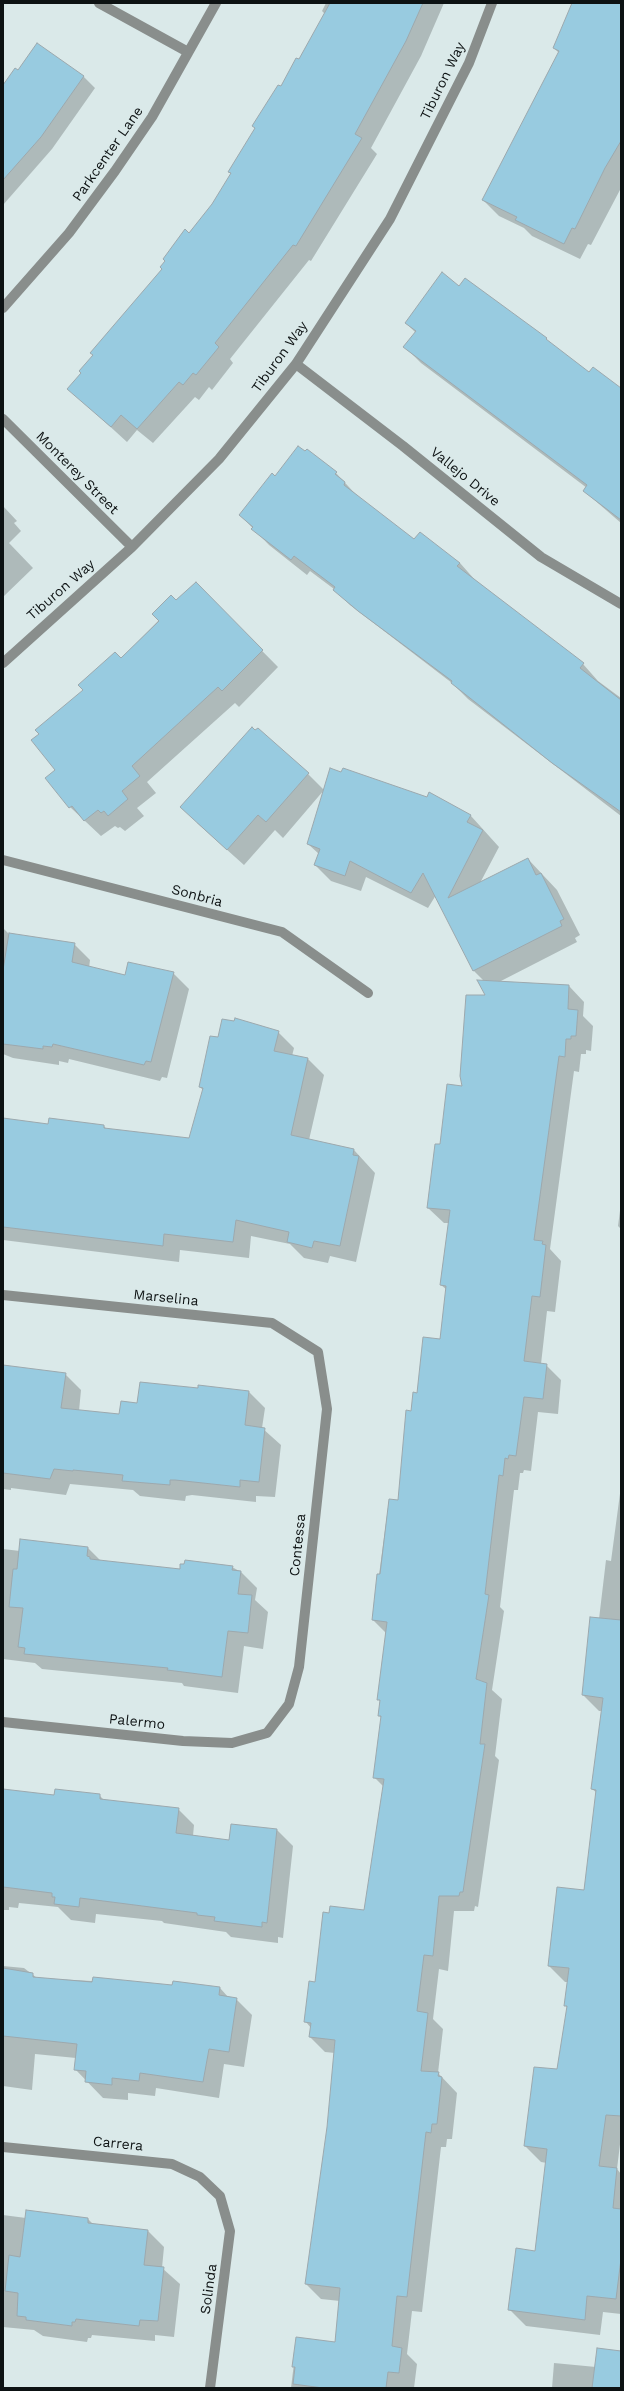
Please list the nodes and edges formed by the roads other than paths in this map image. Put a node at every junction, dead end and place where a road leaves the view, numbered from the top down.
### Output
1 (99, 3) edge
2 (216, 3) edge
3 (492, 3) edge
4 (188, 52) junction
5 (3, 308) edge
6 (296, 364) junction
7 (3, 419) edge
8 (132, 547) junction
9 (621, 604) edge
10 (3, 663) edge
11 (3, 860) edge
12 (368, 992) dead end
13 (3, 1295) edge
14 (318, 1352) joint
15 (3, 1722) edge
16 (267, 1733) joint
17 (3, 2147) edge
18 (220, 2196) joint
19 (210, 2388) edge

1 - 4 street
2 - 4 street, Parkcenter Lane
3 - 6 street, Tiburon Way
4 - 5 street, Parkcenter Lane
6 - 8 street, Tiburon Way
6 - 9 street, Vallejo Drive
7 - 8 street, Monterey Street
8 - 10 street, Tiburon Way
11 - 12 street, Sonbria
13 - 14 street, Marselina
14 - 16 street, Contessa
15 - 16 street, Palermo
17 - 18 street, Carrera
18 - 19 street, Solinda

